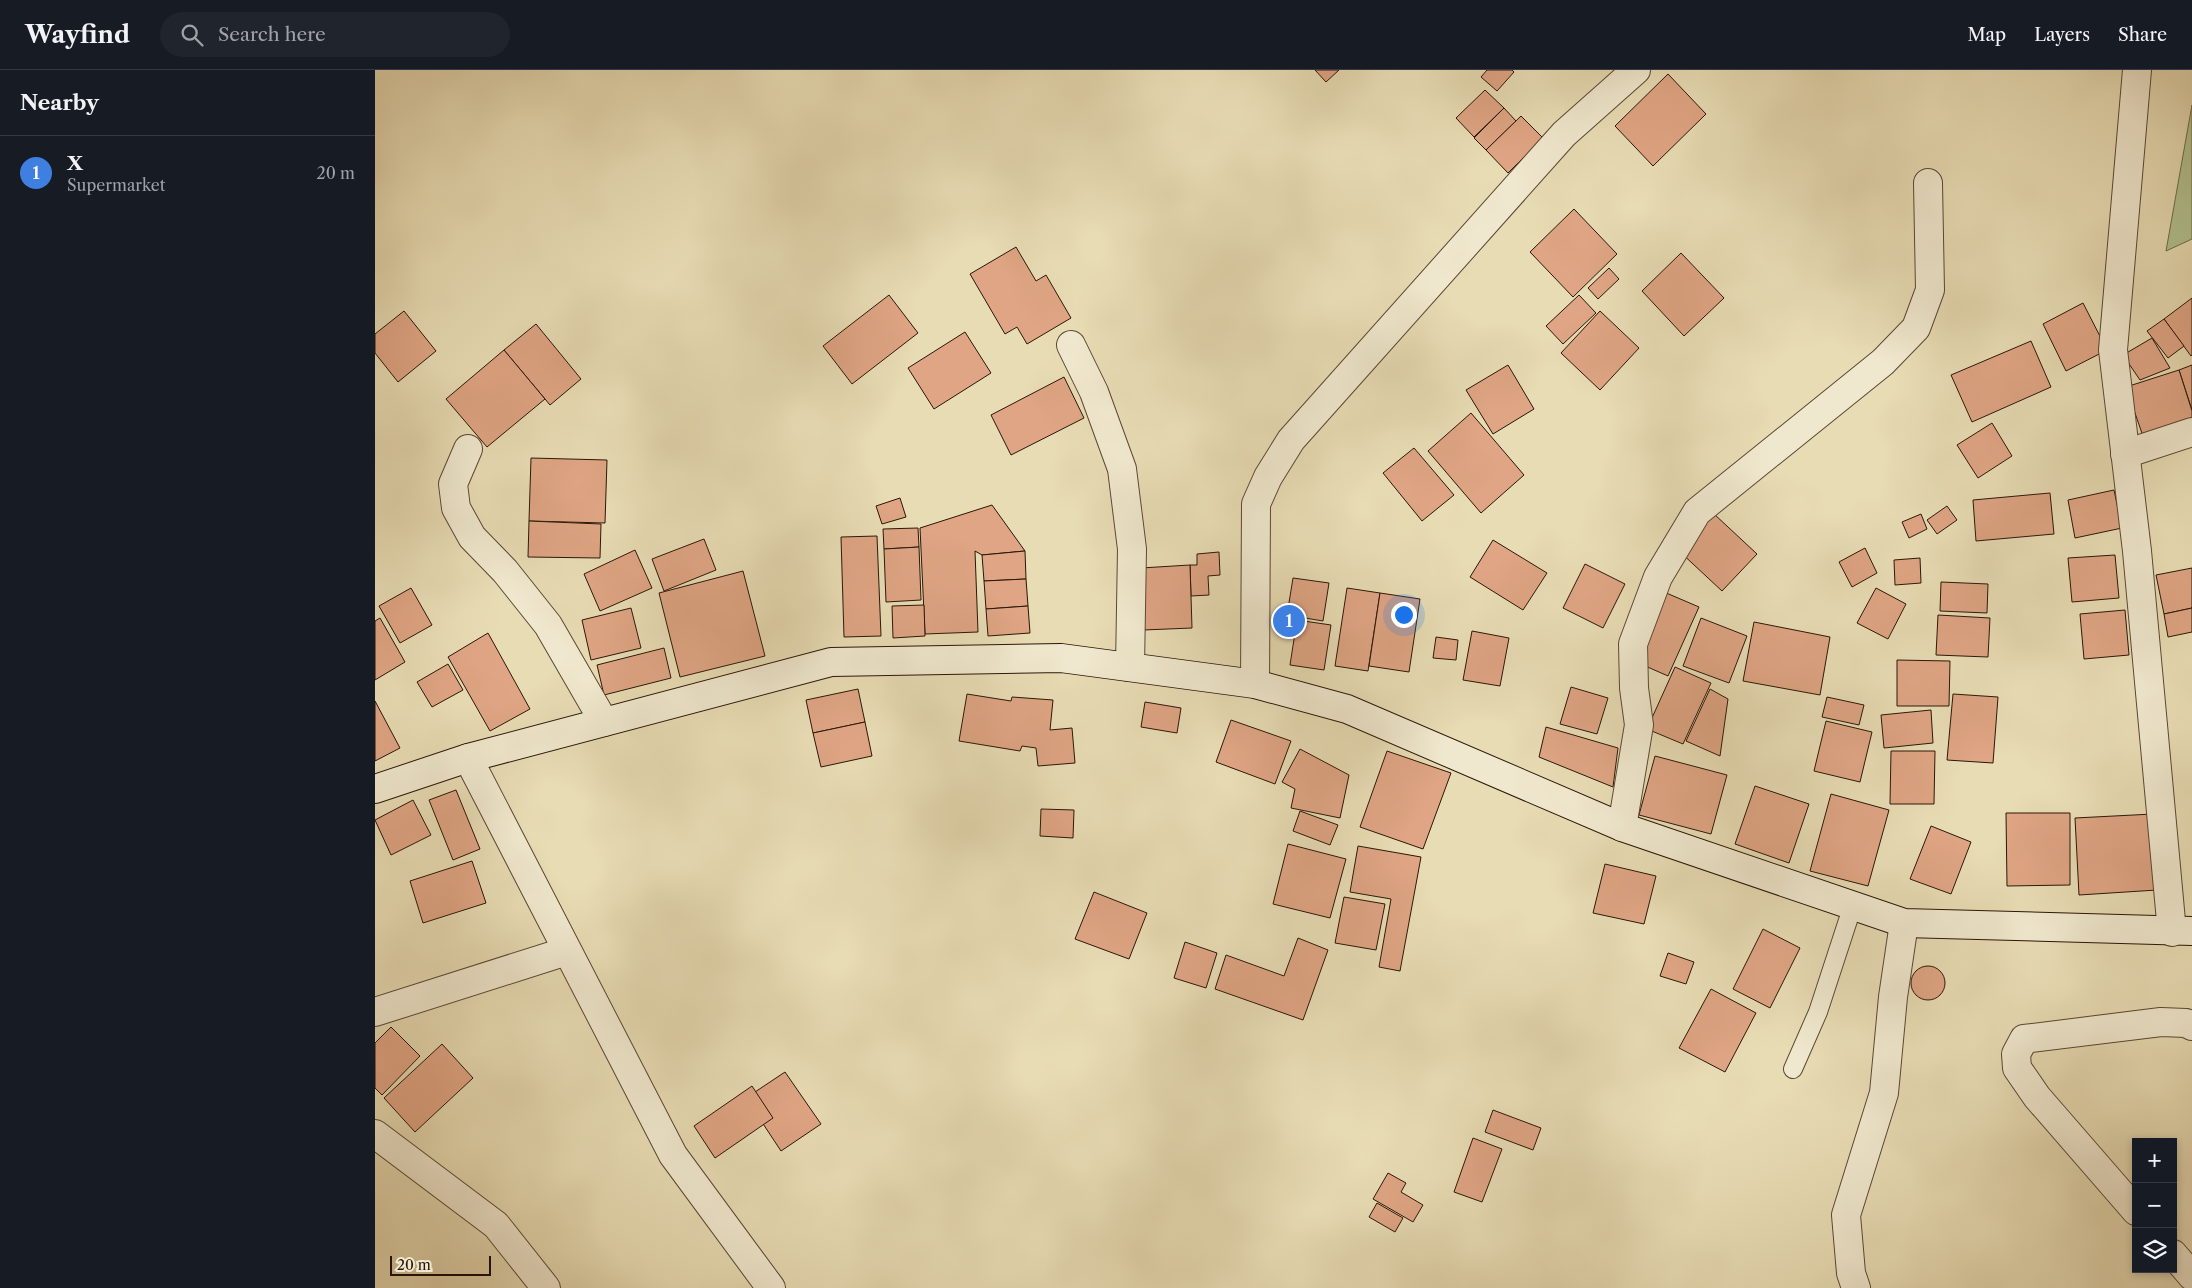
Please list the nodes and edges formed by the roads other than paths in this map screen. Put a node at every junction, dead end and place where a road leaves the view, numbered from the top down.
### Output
1 (1636, 70) edge
2 (2137, 70) edge
3 (1928, 183) dead end
4 (1071, 345) dead end
5 (2192, 432) edge
6 (468, 449) dead end
7 (2125, 454) junction
8 (1130, 667) junction
9 (1255, 684) junction
10 (604, 722) junction
11 (468, 758) junction
12 (375, 789) edge
13 (1622, 827) junction
14 (1853, 905) junction
15 (1904, 923) junction
16 (2182, 932) edge
17 (567, 951) junction
18 (375, 1012) edge
19 (2192, 1026) edge
20 (1793, 1069) dead end
21 (375, 1134) edge
22 (2132, 1205) edge
23 (2177, 1259) edge
24 (2192, 1276) edge
25 (546, 1288) edge
26 (771, 1288) edge
27 (1856, 1288) edge

1 - 9 street
2 - 7 street
3 - 13 street
4 - 8 street
5 - 7 street
6 - 10 street
7 - 16 street
8 - 9 street
8 - 10 street
9 - 13 street
10 - 11 street
11 - 12 street
11 - 17 street
13 - 14 street
14 - 15 street
14 - 20 lane
15 - 16 street
15 - 27 street
17 - 18 street
17 - 26 street
19 - 22 street
21 - 25 street
23 - 24 street

